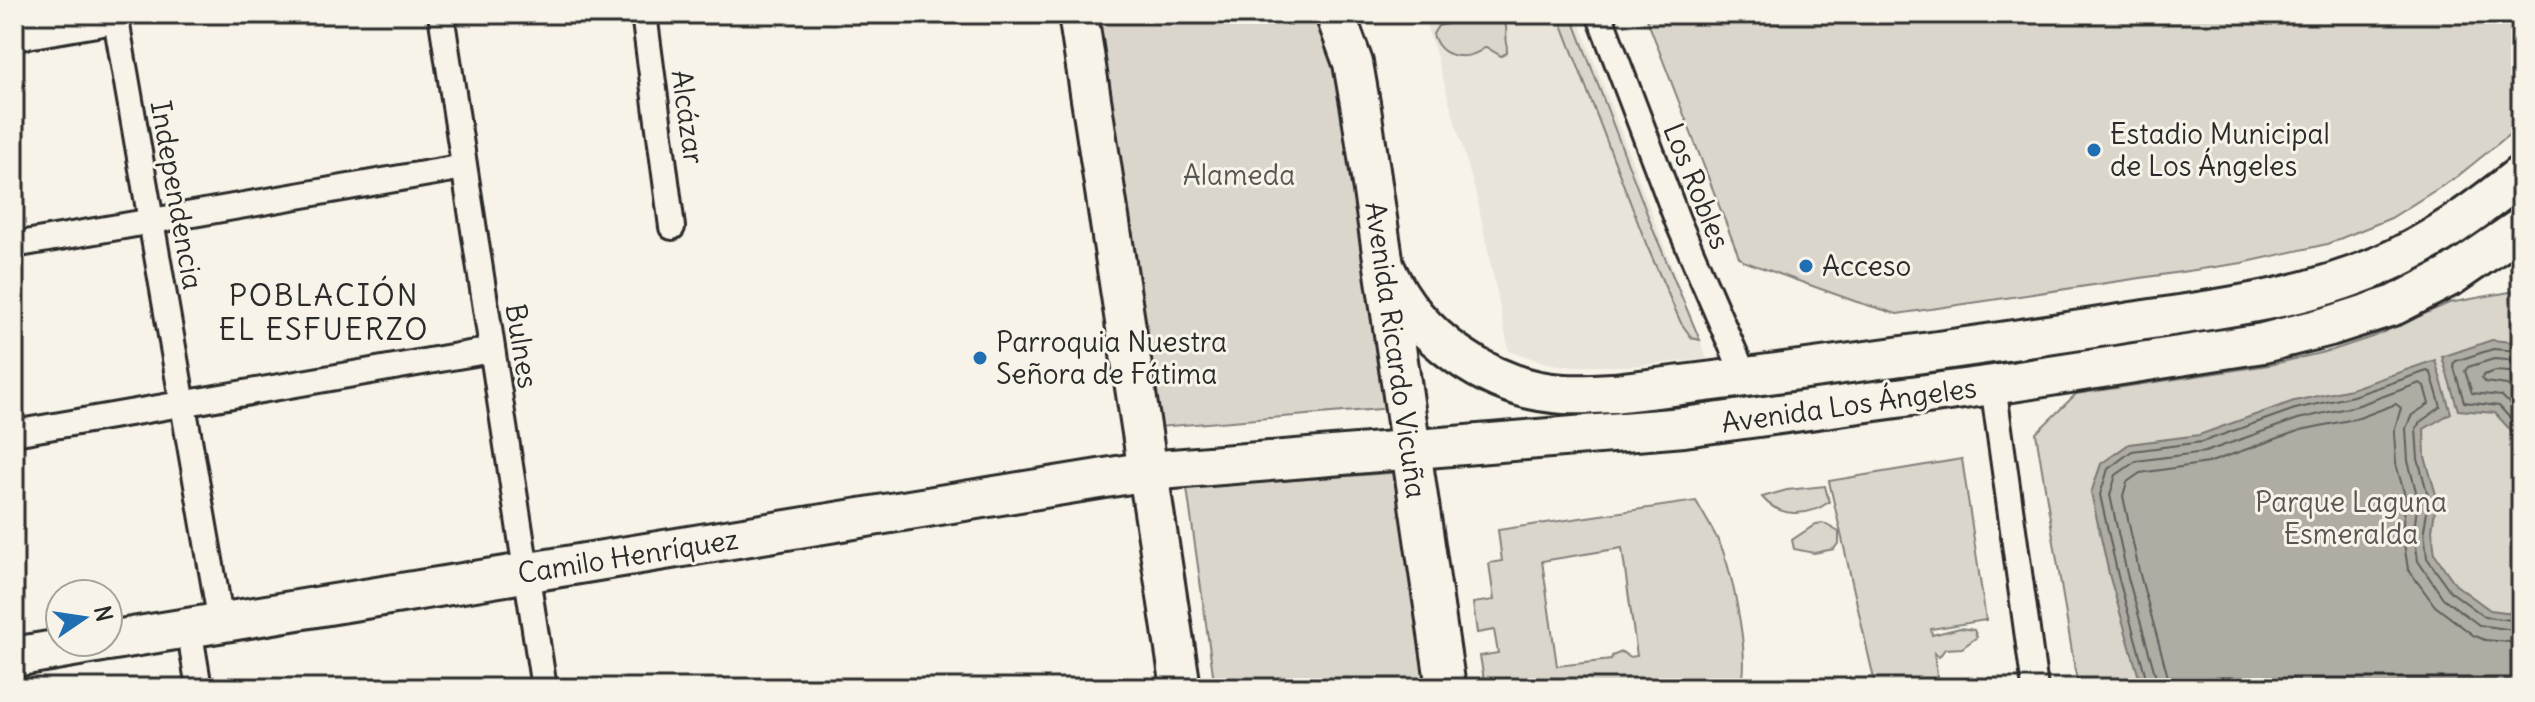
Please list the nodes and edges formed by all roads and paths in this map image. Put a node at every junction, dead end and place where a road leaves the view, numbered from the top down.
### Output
1 (114, 14) edge
2 (441, 14) edge
3 (644, 14) edge
4 (1078, 14) edge
5 (1335, 14) edge
6 (1599, 14) edge
7 (14, 31) edge
8 (464, 167) junction
9 (2521, 175) edge
10 (151, 221) junction
11 (672, 227) dead end
12 (2521, 228) edge
13 (14, 245) edge
14 (1386, 270) junction
15 (492, 350) junction
16 (1745, 377) junction
17 (1993, 385) junction
18 (183, 403) junction
19 (14, 433) edge
20 (1410, 450) junction
21 (1148, 471) junction
22 (526, 573) junction
23 (205, 625) junction
24 (124, 639) edge
25 (44, 652) edge
26 (14, 657) edge
27 (199, 688) edge
28 (544, 688) edge
29 (1181, 688) edge
30 (1446, 688) edge
31 (2035, 688) edge

1 - 7 main road
1 - 10 street, Independencia
2 - 8 street, Bulnes
3 - 11 street, Alcázar
4 - 21 main road
5 - 14 main road, Avenida Ricardo Vicuña
6 - 16 street, Los Robles
8 - 10 street
8 - 15 street, Bulnes
9 - 16 main road, Avenida Los Ángeles
10 - 13 street
10 - 18 street, Independencia
12 - 17 main road, Avenida Los Ángeles
14 - 16 main road, Avenida Los Ángeles
14 - 20 main road, Avenida Ricardo Vicuña
15 - 18 street
15 - 22 street, Bulnes
17 - 20 main road, Avenida Los Ángeles
17 - 31 street
18 - 19 street
18 - 23 street, Independencia
20 - 21 main road, Avenida Los Ángeles
20 - 30 main road, Avenida Ricardo Vicuña
21 - 22 main road, Camilo Henríquez
21 - 29 main road
22 - 23 main road, Camilo Henríquez
22 - 28 street, Bulnes
23 - 24 main road, Camilo Henríquez
23 - 27 street, Independencia
25 - 26 main road, Camilo Henríquez

